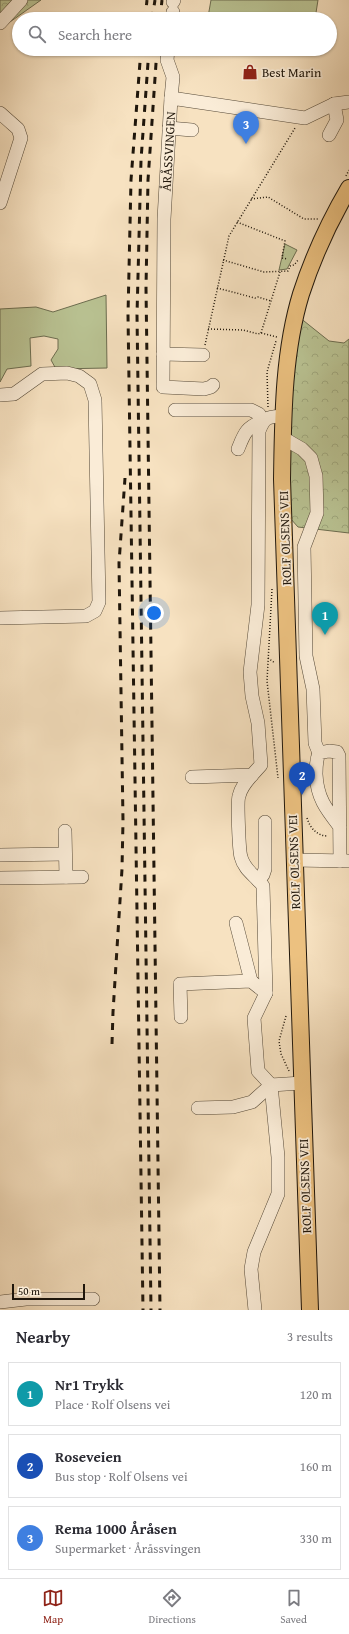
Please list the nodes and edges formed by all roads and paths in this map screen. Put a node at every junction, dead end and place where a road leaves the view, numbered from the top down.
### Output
1 (21, 0) edge
2 (0, 23) edge
3 (167, 56) edge
4 (171, 98) junction
5 (349, 102) edge
6 (334, 104) junction
7 (0, 113) edge
8 (305, 118) junction
9 (169, 128) junction
10 (192, 130) dead end
11 (329, 135) dead end
12 (349, 188) edge
13 (251, 199) junction
14 (0, 203) edge
15 (349, 208) edge
16 (314, 218) dead end
17 (237, 222) junction
18 (302, 257) dead end
19 (288, 259) dead end
20 (223, 260) junction
21 (280, 271) junction
22 (309, 272) junction
23 (217, 288) junction
24 (271, 301) junction
25 (208, 329) junction
26 (261, 333) junction
27 (278, 337) dead end
28 (163, 354) junction
29 (203, 355) joint
30 (212, 385) dead end
31 (0, 395) edge
32 (175, 410) dead end
33 (283, 416) junction
34 (263, 421) junction
35 (283, 438) junction
36 (238, 449) dead end
37 (0, 618) edge
38 (319, 753) junction
39 (252, 775) junction
40 (192, 778) dead end
41 (265, 822) dead end
42 (340, 827) junction
43 (65, 831) dead end
44 (65, 854) junction
45 (0, 855) edge
46 (294, 860) junction
47 (345, 861) edge
48 (66, 877) junction
49 (82, 877) dead end
50 (0, 878) edge
51 (258, 880) junction
52 (236, 923) dead end
53 (251, 981) junction
54 (266, 993) junction
55 (181, 1017) dead end
56 (302, 1083) junction
57 (271, 1085) junction
58 (198, 1108) dead end
59 (93, 1299) dead end
60 (0, 1302) edge
61 (256, 1310) edge
62 (310, 1310) edge

1 - 2 street
3 - 4 street
4 - 8 street, ÅRÅSSVINGEN
4 - 9 street, ÅRÅSSVINGEN
5 - 6 street
6 - 8 street
6 - 11 street
7 - 14 street
8 - 13 path
9 - 10 street
9 - 28 street, ÅRÅSSVINGEN
12 - 22 main road, ROLF OLSENS VEI
13 - 16 path
13 - 17 path
15 - 22 main road, ROLF OLSENS VEI
17 - 19 path
17 - 20 path
18 - 21 path
20 - 21 path
20 - 23 path
21 - 24 path
22 - 33 main road, ROLF OLSENS VEI
23 - 24 path
23 - 25 path
24 - 26 path
25 - 26 path
25 - 29 path
26 - 27 path
28 - 29 street
28 - 30 street, ÅRÅSSVINGEN
31 - 37 street
32 - 34 street
33 - 34 street
33 - 35 main road, ROLF OLSENS VEI
34 - 36 street
34 - 39 street
35 - 38 street
35 - 46 main road, ROLF OLSENS VEI
38 - 42 street
38 - 42 street
39 - 40 street
39 - 51 street
41 - 51 street
42 - 47 street
43 - 44 street
44 - 45 street
44 - 48 street
46 - 47 street
46 - 56 main road, ROLF OLSENS VEI
48 - 49 street
48 - 50 street
51 - 54 street
52 - 53 street
53 - 54 street
53 - 55 street
54 - 57 street
56 - 57 street
56 - 62 main road, ROLF OLSENS VEI
57 - 58 street
57 - 61 street
59 - 60 street

